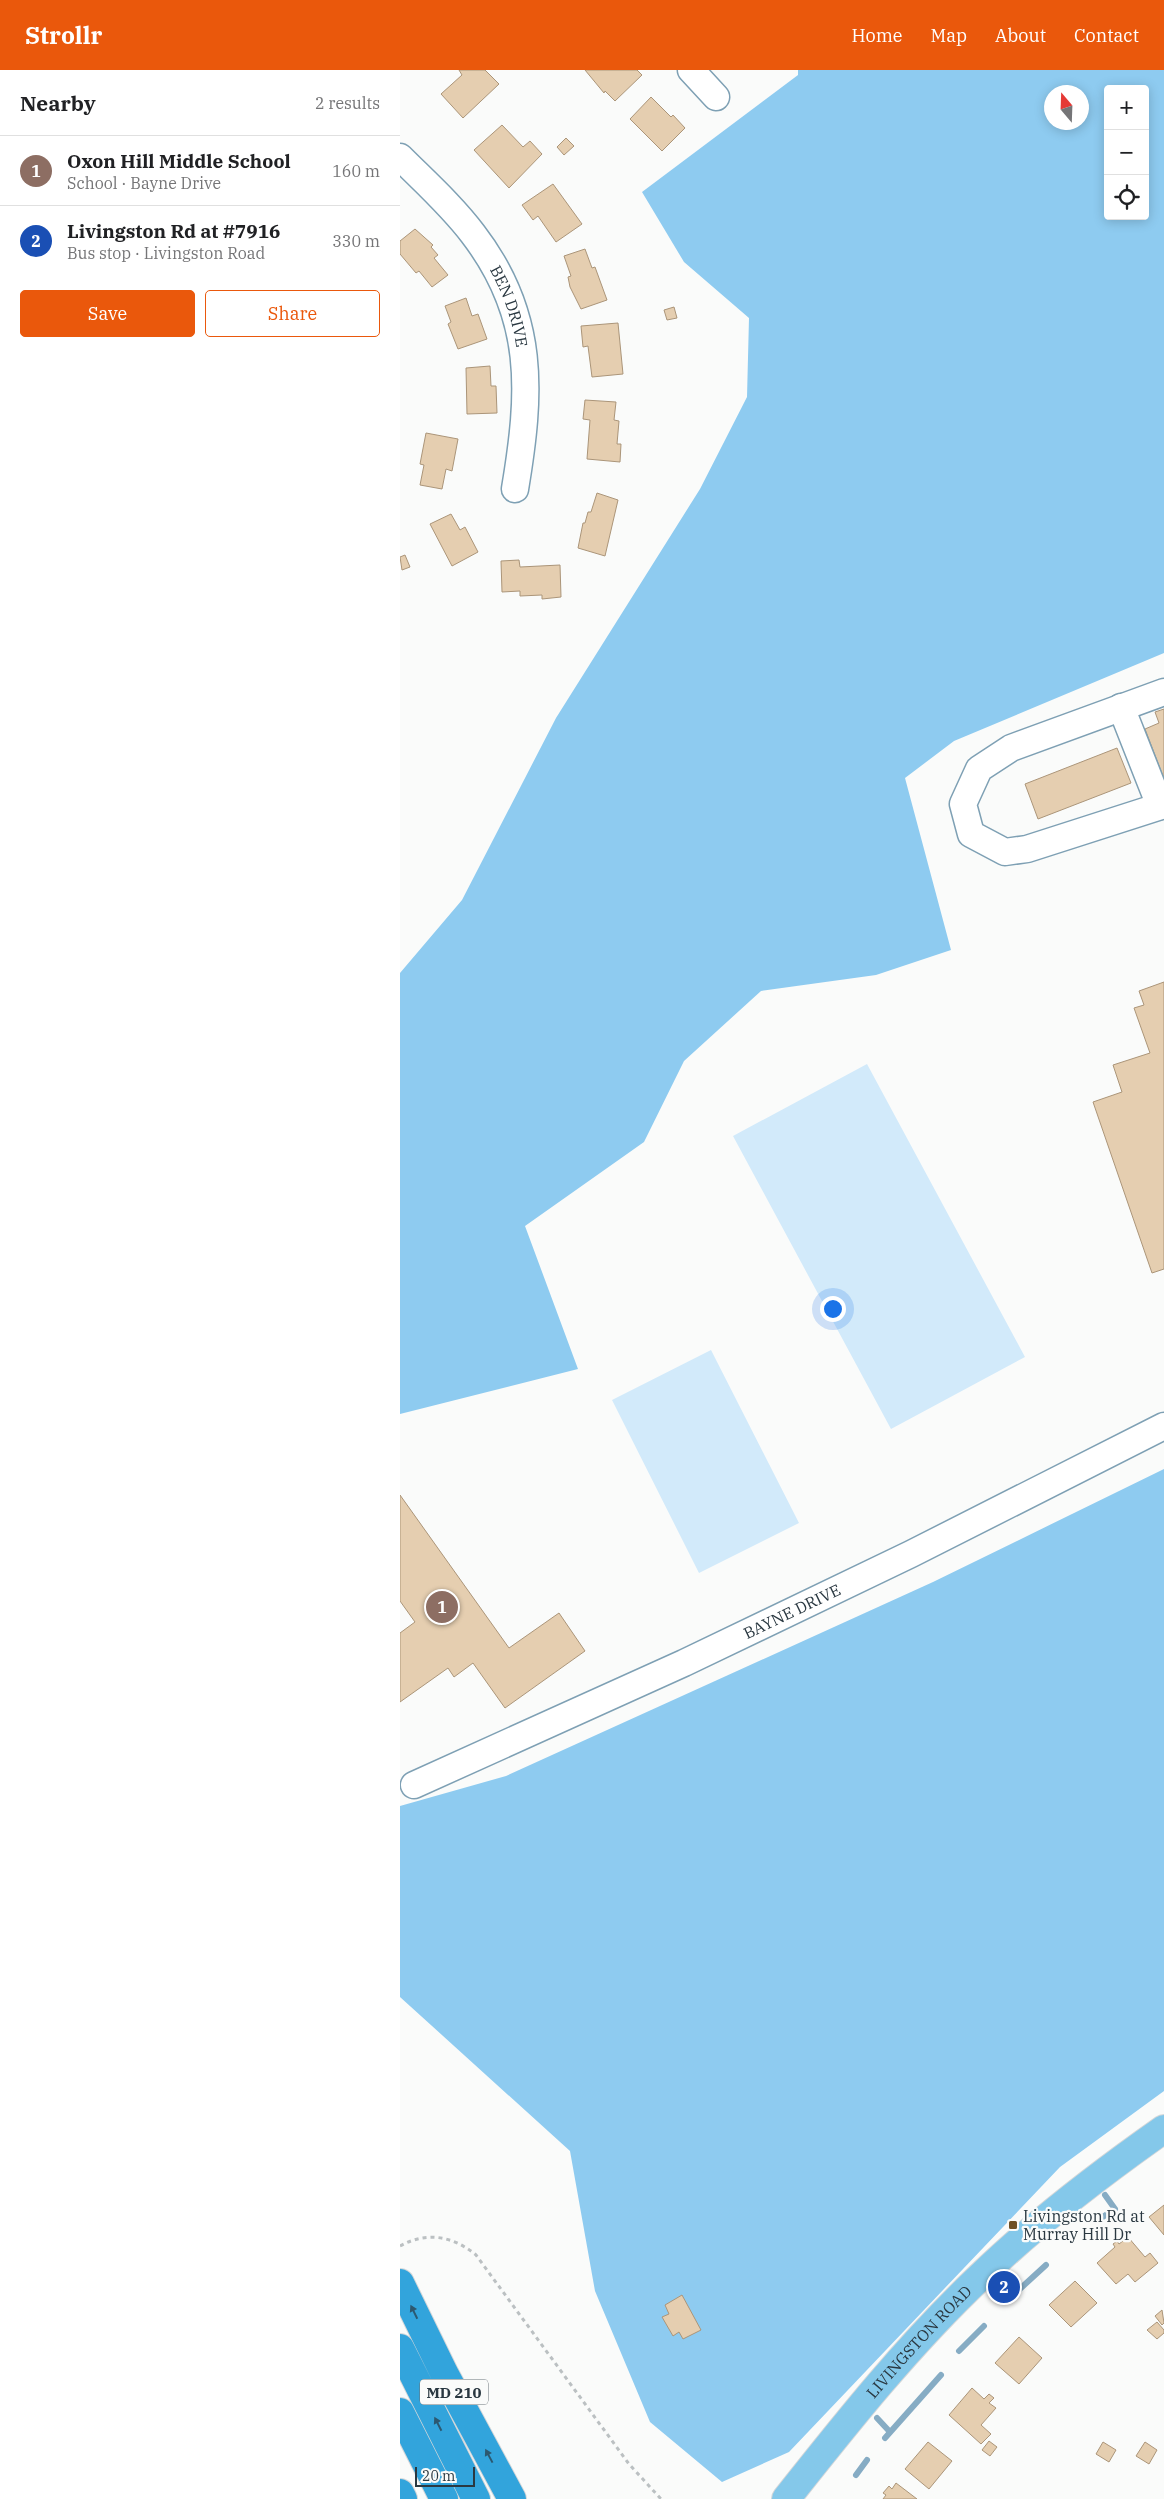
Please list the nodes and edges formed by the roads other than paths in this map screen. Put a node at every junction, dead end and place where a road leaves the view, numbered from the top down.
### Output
1 (691, 70) edge
2 (716, 97) dead end
3 (400, 157) edge
4 (515, 489) dead end
5 (1164, 692) edge
6 (1121, 707) junction
7 (1162, 806) edge
8 (1164, 1426) edge
9 (414, 1785) dead end
10 (1164, 2129) edge
11 (400, 2283) edge
12 (400, 2348) edge
13 (400, 2412) edge
14 (400, 2494) edge
15 (403, 2499) edge
16 (444, 2499) edge
17 (476, 2499) edge
18 (512, 2499) edge
19 (786, 2499) edge

1 - 2 street
3 - 4 street, BEN DRIVE
5 - 6 street
6 - 7 street
6 - 7 street
8 - 9 street, BAYNE DRIVE
10 - 19 main road, LIVINGSTON ROAD
18 -> 11 highway, MD 210
17 -> 12 highway
13 - 16 highway
14 - 15 highway

